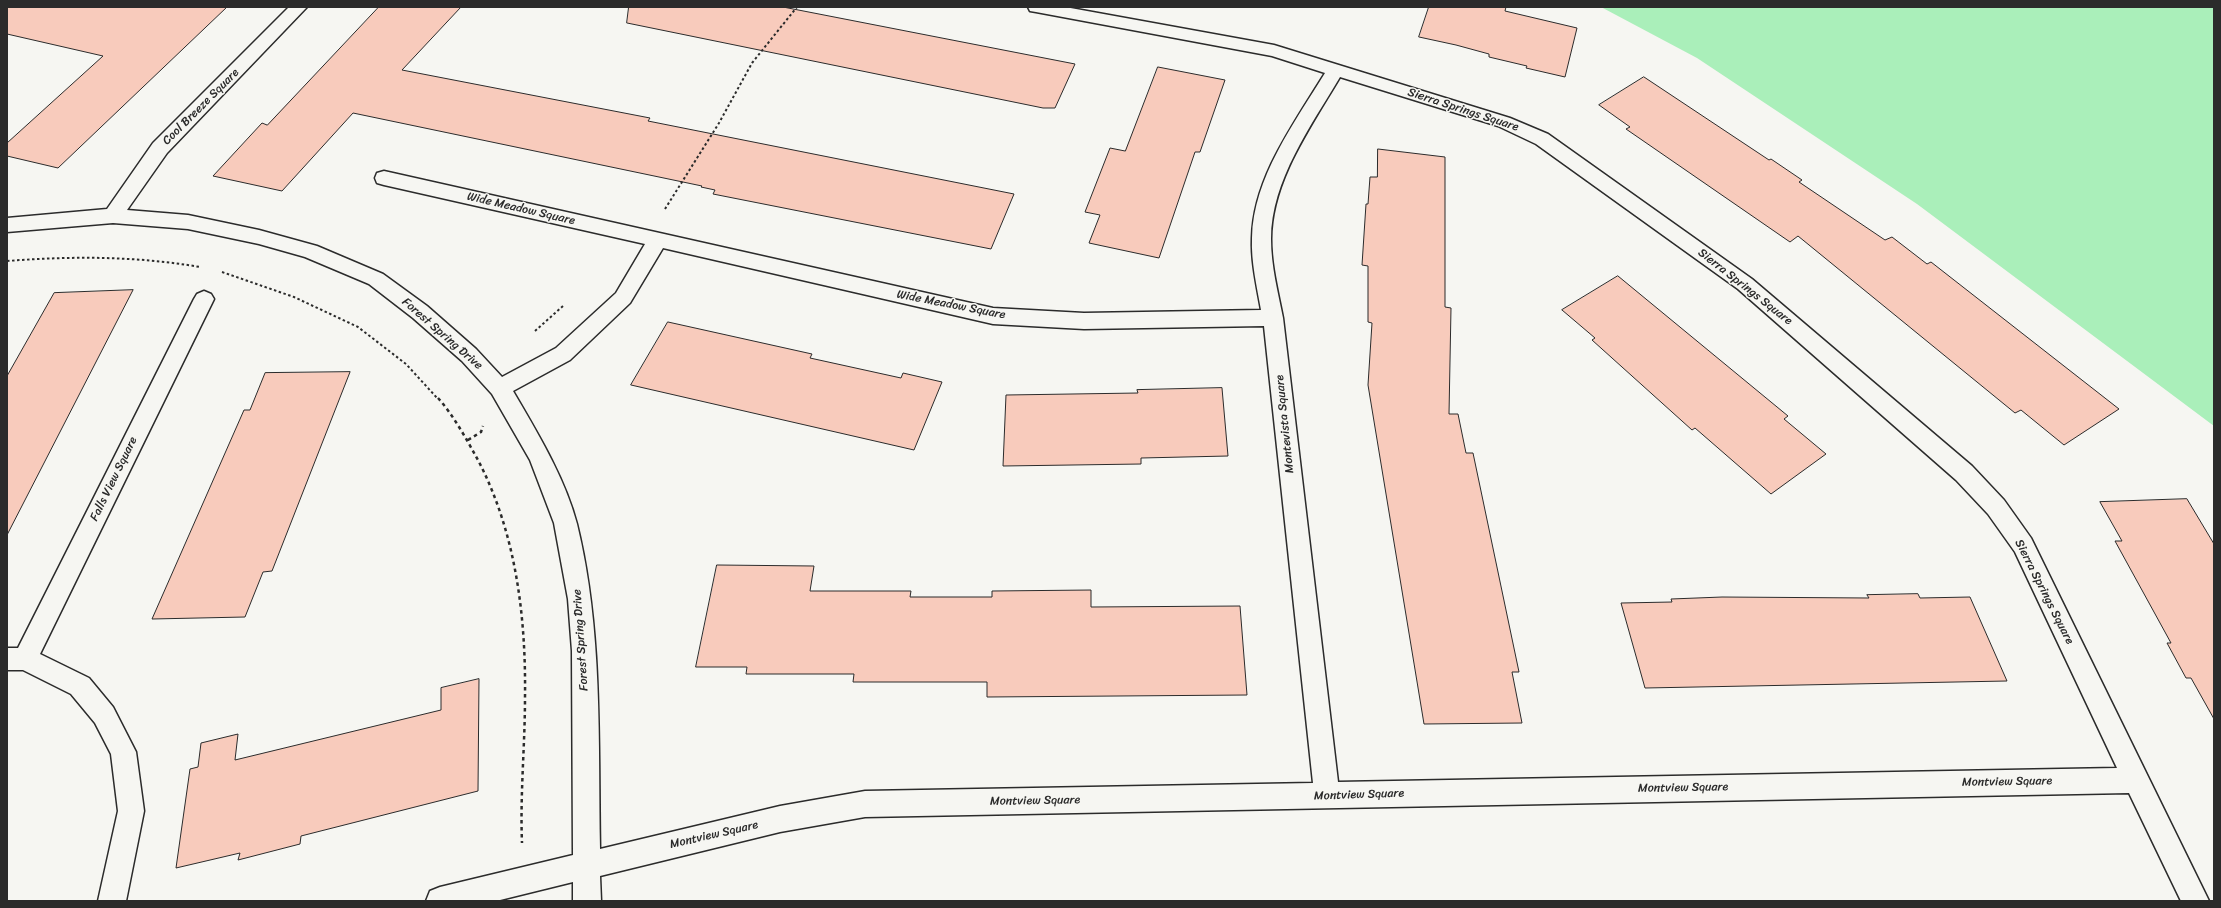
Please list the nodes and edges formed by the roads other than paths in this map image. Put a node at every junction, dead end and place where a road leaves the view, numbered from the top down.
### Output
1 (300, 7) edge
2 (1036, 7) edge
3 (1336, 69) junction
4 (384, 178) dead end
5 (113, 216) junction
6 (7, 225) edge
7 (658, 240) junction
8 (204, 299) dead end
9 (1272, 318) junction
10 (500, 388) junction
11 (16, 659) edge
12 (2137, 780) junction
13 (1326, 796) junction
14 (587, 865) junction
15 (112, 901) edge
16 (440, 901) edge
17 (587, 901) edge
18 (2195, 901) edge

1 - 5 street, Cool Breeze Square
2 - 3 street, Sierra Springs Square
3 - 9 street, Montevista Square
3 - 12 street, Sierra Springs Square
4 - 7 street, Wide Meadow Square
5 - 6 street, Forest Spring Drive
5 - 10 street, Forest Spring Drive
7 - 9 street, Wide Meadow Square
7 - 10 street
8 - 11 street, Falls View Square
9 - 13 street, Montevista Square
10 - 14 street, Forest Spring Drive
11 - 15 street
12 - 13 street, Montview Square
12 - 18 street, Sierra Springs Square
13 - 14 street, Montview Square
14 - 16 street, Montview Square
14 - 17 street, Forest Spring Drive

